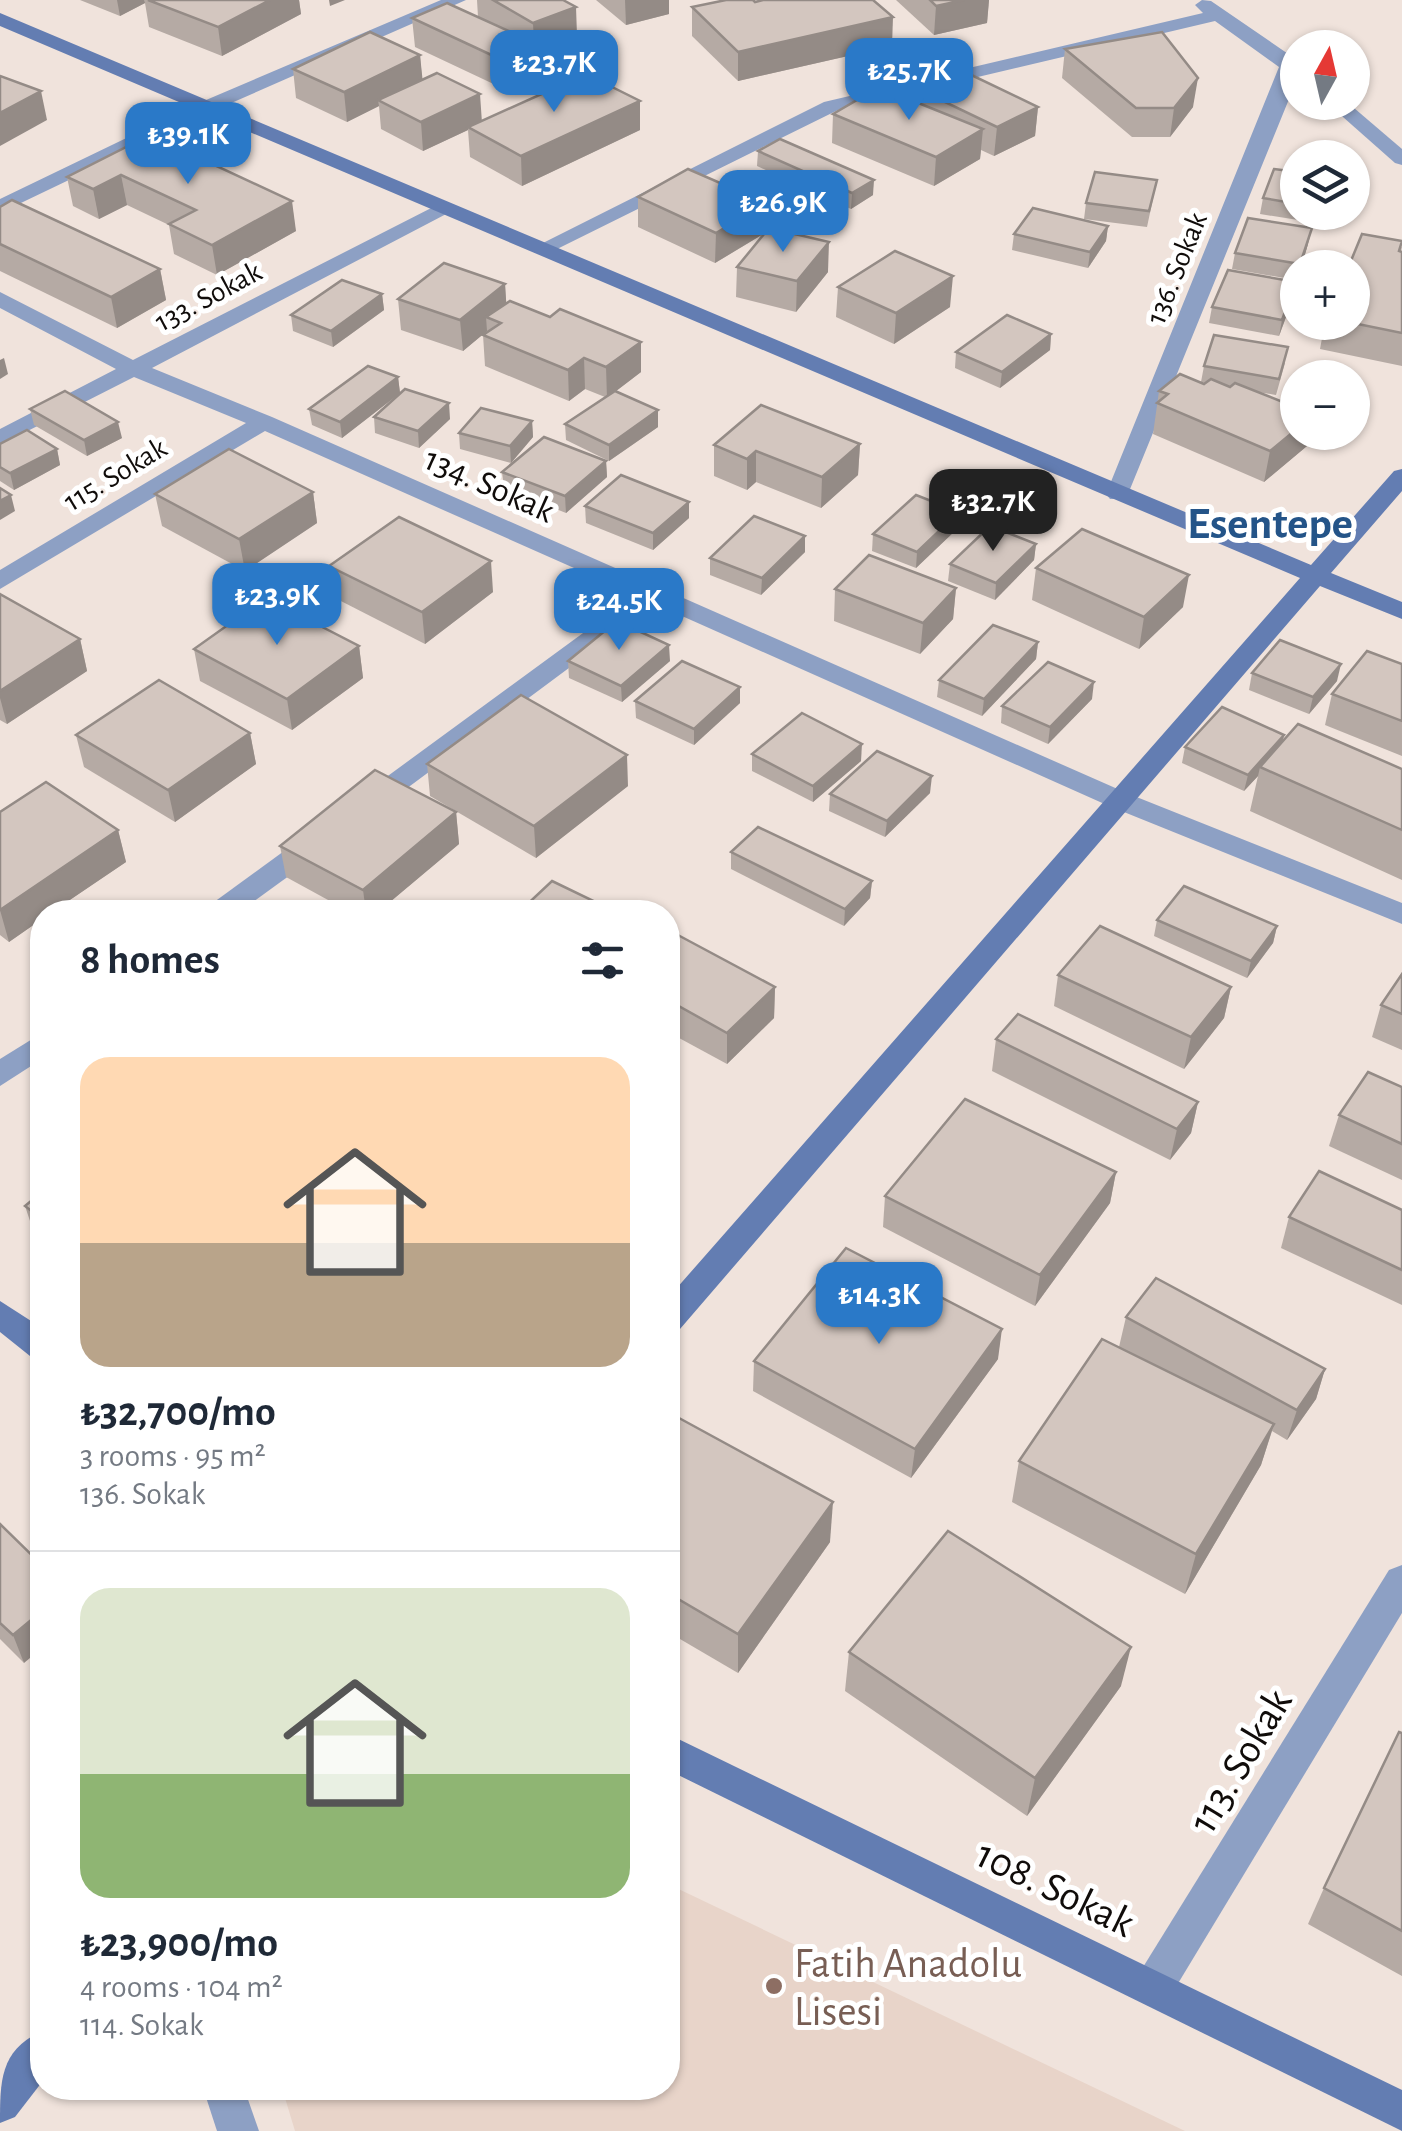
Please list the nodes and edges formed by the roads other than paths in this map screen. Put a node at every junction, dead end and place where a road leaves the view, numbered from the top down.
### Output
1 (457, 0) edge
2 (1198, 0) edge
3 (1217, 15) junction
4 (0, 19) edge
5 (1280, 58) edge
6 (1280, 102) edge
7 (206, 107) junction
8 (1356, 120) edge
9 (1402, 159) edge
10 (0, 206) edge
11 (443, 208) junction
12 (542, 250) junction
13 (0, 300) edge
14 (134, 369) junction
15 (264, 422) junction
16 (0, 438) edge
17 (1402, 476) edge
18 (1118, 494) junction
19 (1315, 576) junction
20 (0, 581) edge
21 (652, 594) junction
22 (1402, 611) edge
23 (1119, 800) junction
24 (236, 900) edge
25 (1402, 914) edge
26 (30, 1053) edge
27 (0, 1075) edge
28 (680, 1306) edge
29 (0, 1314) edge
30 (30, 1337) edge
31 (1402, 1581) edge
32 (680, 1757) edge
33 (1154, 1986) junction
34 (30, 2066) edge
35 (228, 2100) edge
36 (0, 2102) edge
37 (1402, 2112) edge
38 (238, 2131) edge

1 - 7 street
2 - 3 street
3 - 5 street
3 - 12 street
4 - 7 main road
6 - 18 street, 136. Sokak
7 - 10 street
7 - 11 main road
8 - 9 street
11 - 12 main road
11 - 14 street, 133. Sokak
12 - 18 main road
13 - 14 street, 134. Sokak
14 - 15 street, 134. Sokak
14 - 16 street, 133. Sokak
15 - 20 street, 115. Sokak
15 - 21 street, 134. Sokak
17 - 19 main road
18 - 19 main road
19 - 22 main road
19 - 23 main road
21 - 23 street, 134. Sokak
21 - 24 street
23 - 25 street, 134. Sokak
23 - 28 main road
26 - 27 street
29 - 30 main road
31 - 33 street, 113. Sokak
32 - 33 main road, 108. Sokak
33 - 37 main road, 108. Sokak
34 - 36 main road
35 - 38 street

